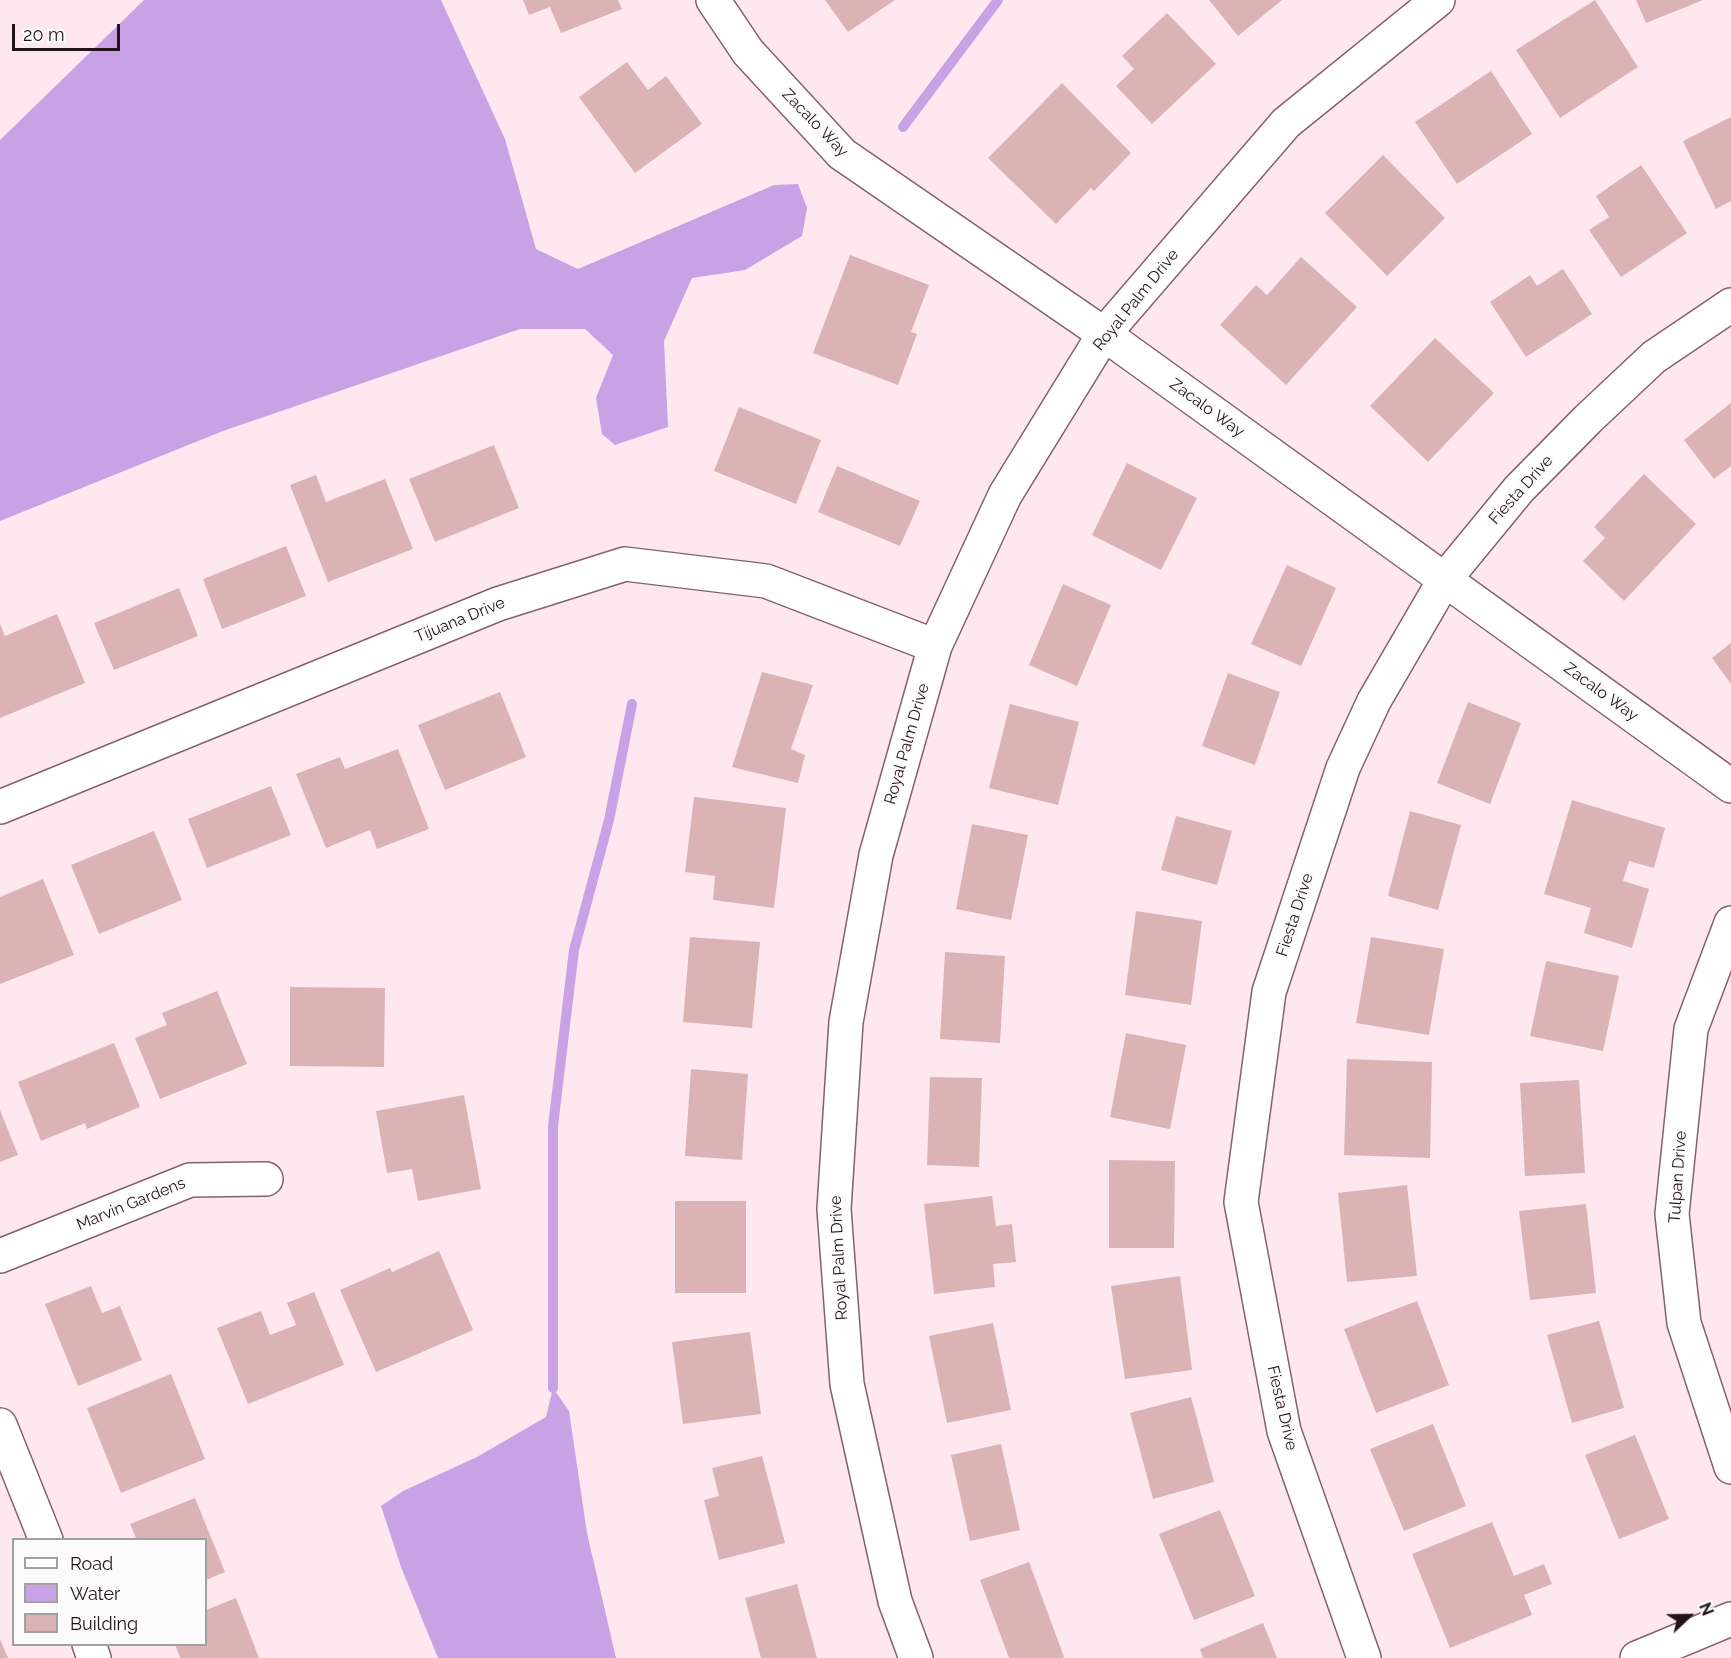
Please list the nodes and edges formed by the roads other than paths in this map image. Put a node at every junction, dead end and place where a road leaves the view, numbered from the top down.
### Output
1 (713, 0) edge
2 (1438, 0) edge
3 (1731, 305) edge
4 (1104, 334) junction
5 (1444, 579) junction
6 (935, 646) junction
7 (1731, 786) edge
8 (0, 807) edge
9 (1731, 923) edge
10 (266, 1179) dead end
11 (0, 1256) edge
12 (0, 1425) edge
13 (1731, 1467) edge
14 (46, 1538) edge
15 (1731, 1619) edge
16 (916, 1658) edge
17 (1364, 1658) edge
18 (1637, 1658) edge

1 - 4 street, Zacalo Way
2 - 4 street, Royal Palm Drive
3 - 5 street, Fiesta Drive
4 - 5 street, Zacalo Way
4 - 6 street, Royal Palm Drive
5 - 7 street, Zacalo Way
5 - 17 street, Fiesta Drive
6 - 8 street, Tijuana Drive
6 - 16 street, Royal Palm Drive
9 - 13 street, Tulpan Drive
10 - 11 street, Marvin Gardens
12 - 14 street
15 - 18 street

